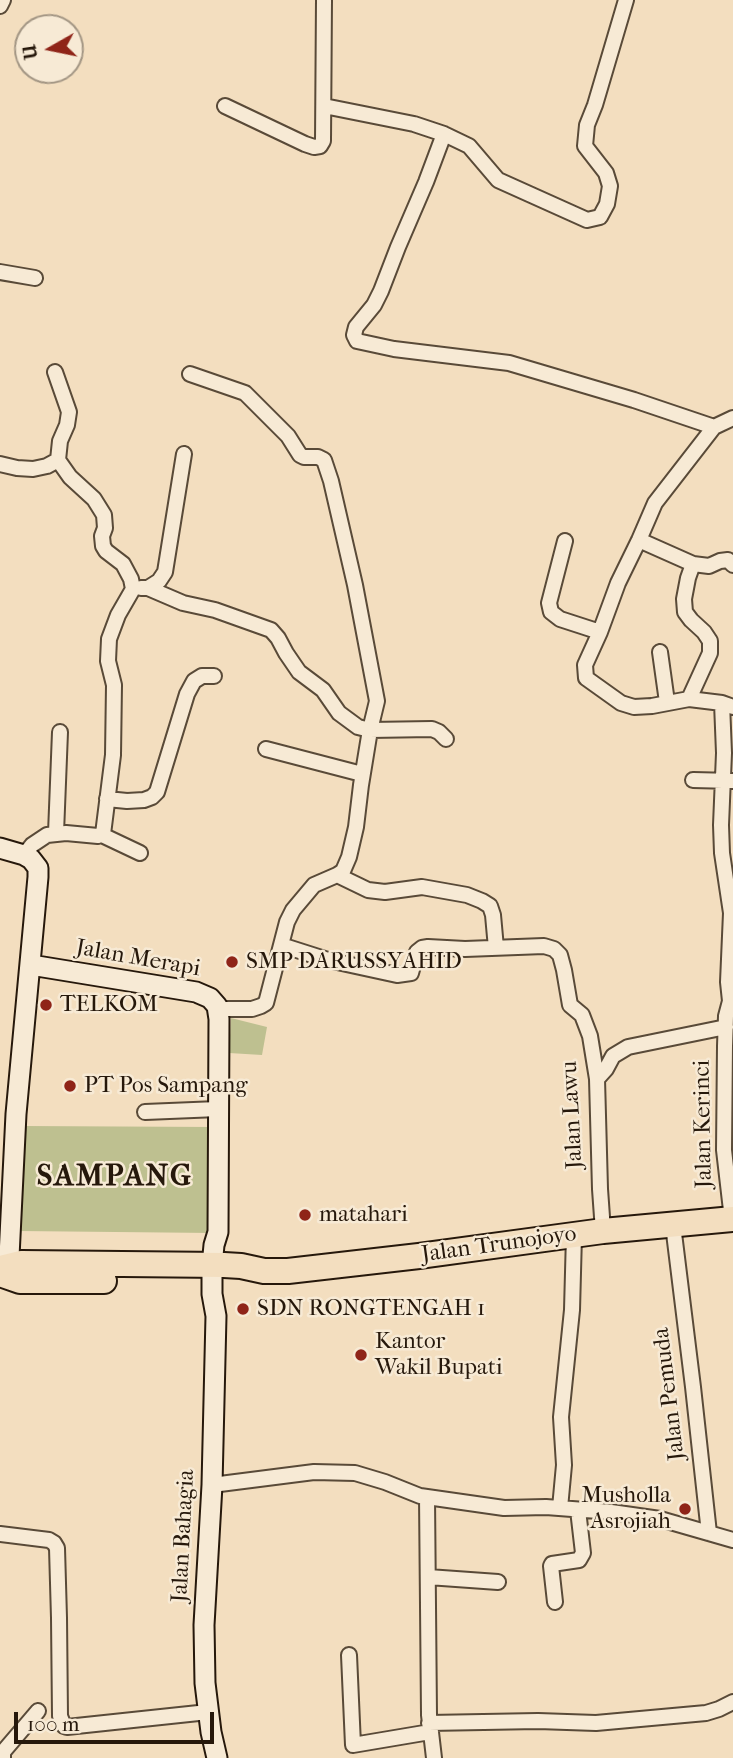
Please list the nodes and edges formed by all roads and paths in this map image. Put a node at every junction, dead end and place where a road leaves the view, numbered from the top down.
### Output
1 (3, 0) edge
2 (324, 0) edge
3 (626, 0) edge
4 (0, 6) edge
5 (225, 106) dead end
6 (324, 106) junction
7 (444, 134) junction
8 (0, 272) edge
9 (35, 278) dead end
10 (55, 372) dead end
11 (190, 374) dead end
12 (733, 418) edge
13 (714, 427) junction
14 (184, 454) dead end
15 (58, 460) junction
16 (0, 464) edge
17 (639, 540) junction
18 (565, 541) dead end
19 (693, 564) junction
20 (733, 565) edge
21 (140, 589) junction
22 (600, 632) junction
23 (660, 652) dead end
24 (214, 676) dead end
25 (689, 699) junction
26 (667, 702) junction
27 (728, 705) edge
28 (370, 730) junction
29 (60, 732) dead end
30 (446, 739) dead end
31 (266, 748) dead end
32 (362, 774) junction
33 (693, 780) dead end
34 (728, 780) edge
35 (107, 799) junction
36 (56, 833) junction
37 (102, 835) junction
38 (0, 848) edge
39 (140, 853) dead end
40 (24, 855) junction
41 (337, 876) junction
42 (281, 946) junction
43 (496, 948) junction
44 (31, 965) junction
45 (218, 1009) junction
46 (728, 1019) edge
47 (597, 1079) junction
48 (218, 1109) junction
49 (145, 1112) dead end
50 (732, 1219) edge
51 (673, 1225) junction
52 (603, 1231) junction
53 (574, 1235) junction
54 (4, 1271) edge
55 (219, 1273) junction
56 (212, 1485) junction
57 (424, 1497) junction
58 (559, 1508) junction
59 (578, 1510) junction
60 (709, 1533) junction
61 (0, 1534) edge
62 (733, 1540) edge
63 (428, 1577) junction
64 (498, 1582) dead end
65 (555, 1602) dead end
66 (349, 1655) dead end
67 (733, 1702) edge
68 (38, 1711) dead end
69 (208, 1712) junction
70 (430, 1728) junction
71 (354, 1752) edge
72 (3, 1758) edge
73 (217, 1758) edge
74 (434, 1758) edge

1 - 4 street
2 - 6 street
3 - 7 street
5 - 6 street
6 - 7 street
7 - 13 street
8 - 9 street
10 - 15 street
11 - 28 street
12 - 13 street
13 - 17 street
14 - 21 street
15 - 16 street
15 - 21 street
17 - 19 street
17 - 22 street
18 - 22 street
19 - 20 street
19 - 25 street
21 - 28 street
21 - 35 street
22 - 26 street
23 - 26 street
24 - 35 street
25 - 26 street
25 - 27 street
27 - 34 street, Jalan Kerinci
28 - 30 street
28 - 32 street
29 - 36 street
31 - 32 street
32 - 41 street
33 - 34 street
34 - 46 street, Jalan Kerinci
35 - 37 street
36 - 37 street
36 - 40 street
37 - 39 street
38 - 40 street
40 - 44 street
41 - 42 street
41 - 43 street
42 - 43 street, Jalan Lawu
42 - 45 street
43 - 47 street, Jalan Lawu
44 - 45 street, Jalan Merapi
44 - 54 street
45 - 48 street, Jalan Merapi
46 - 47 street
46 - 50 street, Jalan Kerinci
47 - 52 street, Jalan Lawu
48 - 49 street
48 - 55 street, Jalan Merapi
50 - 51 highway, Jalan Trunojoyo
51 - 52 highway, Jalan Trunojoyo
51 - 60 street, Jalan Pemuda
52 - 53 highway, Jalan Trunojoyo
53 - 55 highway, Jalan Trunojoyo
53 - 58 street
54 - 55 highway, Jalan Trunojoyo
55 - 56 street, Jalan Bahagia
56 - 57 street
56 - 69 street, Jalan Bahagia
57 - 58 street
57 - 63 street
58 - 59 street
59 - 60 street
59 - 65 street
60 - 62 street
61 - 69 street
63 - 64 street
63 - 70 street
66 - 71 street
67 - 70 street
68 - 72 street
69 - 73 street, Jalan Bahagia
70 - 71 street
70 - 74 street

